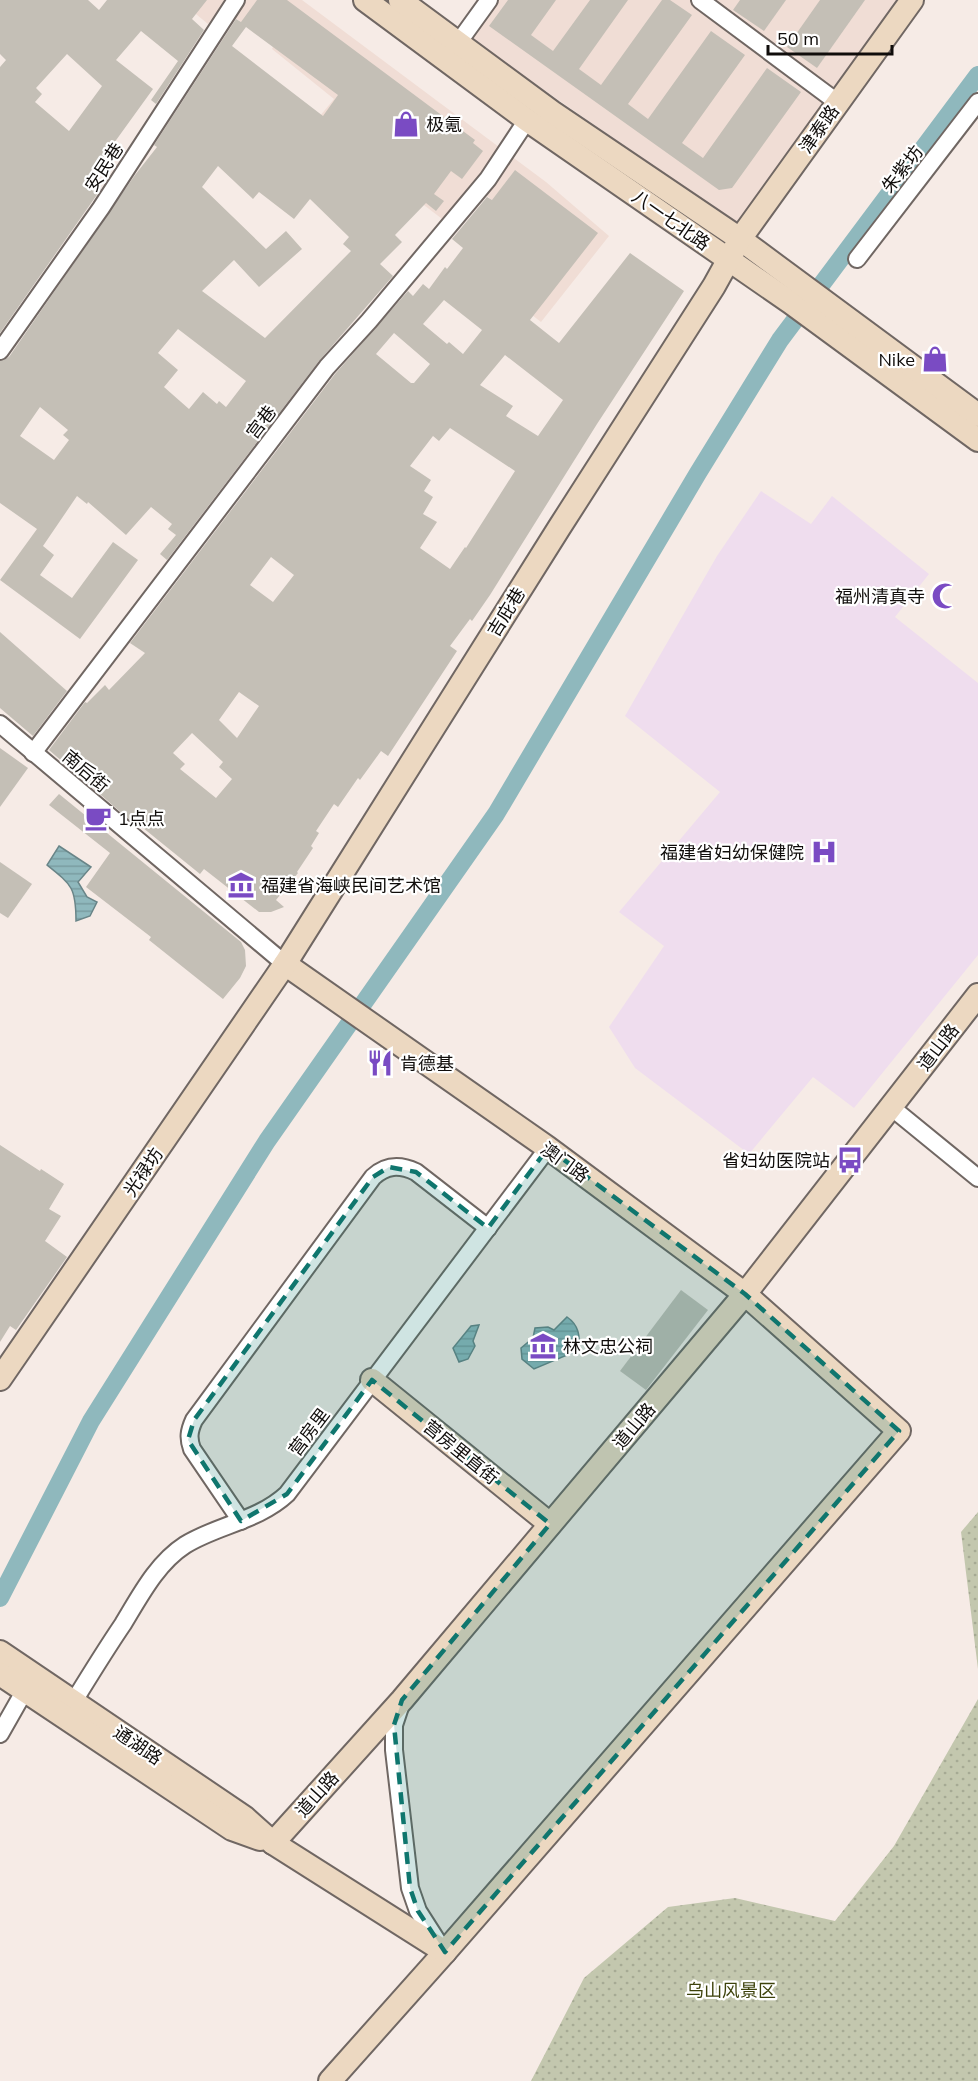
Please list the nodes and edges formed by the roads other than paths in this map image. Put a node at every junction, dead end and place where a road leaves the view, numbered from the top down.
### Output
1 (236, 0) edge
2 (364, 0) edge
3 (400, 0) edge
4 (489, 0) edge
5 (700, 0) edge
6 (912, 0) edge
7 (458, 43) junction
8 (837, 102) junction
9 (978, 102) edge
10 (527, 120) junction
11 (740, 239) junction
12 (857, 259) dead end
13 (729, 260) junction
14 (769, 274) junction
15 (837, 323) junction
16 (0, 351) edge
17 (978, 415) edge
18 (978, 440) edge
19 (0, 724) edge
20 (33, 753) junction
21 (285, 964) junction
22 (978, 995) edge
23 (891, 1107) junction
24 (548, 1148) junction
25 (978, 1178) edge
26 (488, 1228) junction
27 (745, 1294) junction
28 (0, 1380) edge
29 (372, 1380) junction
30 (241, 1521) junction
31 (550, 1524) junction
32 (0, 1652) edge
33 (0, 1674) edge
34 (25, 1690) junction
35 (402, 1700) junction
36 (74, 1701) junction
37 (0, 1734) edge
38 (273, 1843) junction
39 (445, 1952) junction
40 (330, 2081) edge

1 - 16 street, 安民巷
2 - 10 street, 八一七北路
3 - 7 street, 八一七北路
4 - 7 street
5 - 8 street
6 - 8 street, 津泰路
7 - 11 street, 八一七北路
8 - 11 street, 津泰路
9 - 12 street, 朱紫坊
10 - 13 street, 八一七北路
10 - 20 street, 宫巷
11 - 13 street, 津泰路
11 - 14 street, 八一七北路
13 - 14 street, 八一七北路
13 - 21 street, 吉庇巷
14 - 15 street, 八一七北路
15 - 17 street
15 - 18 street, 八一七北路
19 - 20 street, 南后街
20 - 21 street, 南后街
21 - 24 street, 澳门路
21 - 28 street, 光禄坊
22 - 23 street, 道山路
23 - 25 street
23 - 27 street, 道山路
24 - 26 street, 营房里
24 - 27 street, 澳门路
26 - 29 street, 营房里
26 - 30 street
27 - 31 street, 道山路
27 - 39 street, 澳门路
29 - 30 street, 营房里
29 - 31 street, 营房里直街
30 - 36 street, 营房里
31 - 35 street, 道山路
32 - 36 street, 通湖路
33 - 34 street, 通湖路
34 - 37 street
34 - 38 street, 通湖路
35 - 38 street, 道山路
35 - 39 street
36 - 38 street, 通湖路
38 - 39 street, 通湖路
39 - 40 street

